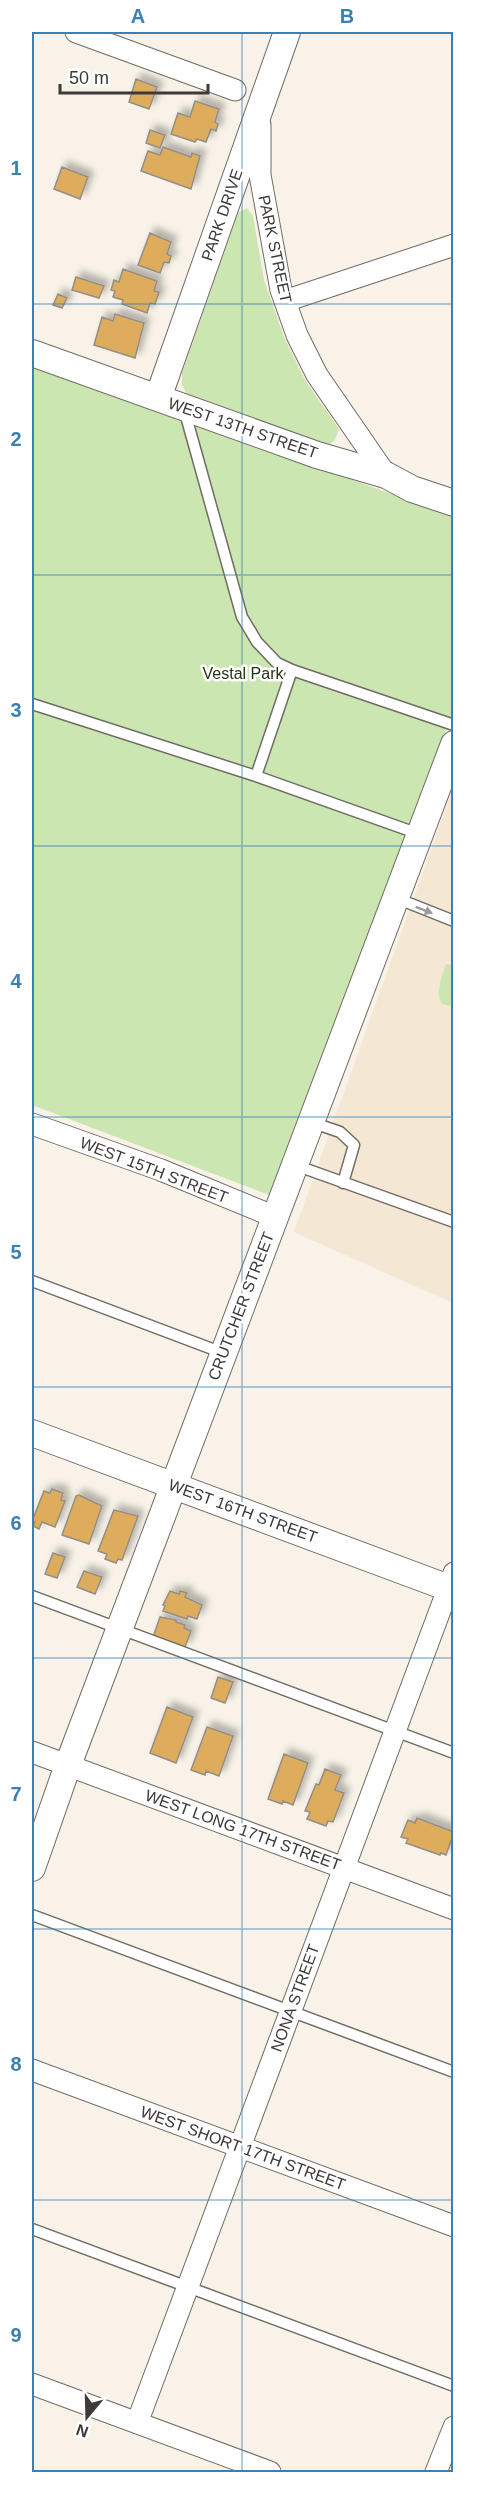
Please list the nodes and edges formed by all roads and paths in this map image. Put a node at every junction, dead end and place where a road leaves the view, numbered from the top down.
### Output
1 (76, 32) edge
2 (287, 32) edge
3 (236, 90) dead end
4 (262, 104) junction
5 (453, 245) edge
6 (285, 301) junction
7 (32, 353) edge
8 (158, 398) junction
9 (183, 406) junction
10 (386, 475) junction
11 (453, 503) edge
12 (292, 670) junction
13 (32, 704) edge
14 (453, 725) edge
15 (453, 744) edge
16 (256, 776) junction
17 (420, 834) junction
18 (395, 898) junction
19 (453, 921) edge
20 (311, 1122) junction
21 (32, 1124) edge
22 (294, 1165) junction
23 (343, 1183) junction
24 (275, 1217) junction
25 (453, 1222) edge
26 (32, 1281) edge
27 (224, 1353) junction
28 (32, 1433) edge
29 (173, 1485) junction
30 (452, 1583) edge
31 (32, 1596) edge
32 (119, 1629) junction
33 (394, 1731) junction
34 (32, 1752) edge
35 (453, 1754) edge
36 (68, 1765) junction
37 (32, 1868) edge
38 (344, 1868) junction
39 (453, 1909) edge
40 (32, 1915) edge
41 (290, 2012) junction
42 (32, 2070) edge
43 (453, 2072) edge
44 (240, 2146) junction
45 (453, 2226) edge
46 (32, 2229) edge
47 (188, 2288) junction
48 (32, 2384) edge
49 (453, 2386) edge
50 (137, 2423) junction
51 (453, 2427) edge
52 (270, 2472) edge
53 (436, 2472) edge

1 - 3 street
2 - 4 street, PARK DRIVE
4 - 6 street, PARK STREET
4 - 8 street, PARK DRIVE
5 - 6 street
6 - 10 street, PARK STREET
7 - 8 street, WEST 13TH STREET
8 - 9 street, WEST 13TH STREET
9 - 10 street, WEST 13TH STREET
9 - 12 lane
10 - 11 street, WEST 13TH STREET
12 - 14 lane
12 - 16 lane
13 - 16 lane
15 - 17 street, CRUTCHER STREET
16 - 17 lane
17 - 18 street, CRUTCHER STREET
18 -> 19 lane
18 - 20 street, CRUTCHER STREET
20 - 22 street, CRUTCHER STREET
20 - 23 lane
21 - 24 street, WEST 15TH STREET
22 - 23 lane
22 - 24 street, CRUTCHER STREET
23 - 25 lane
24 - 27 street, CRUTCHER STREET
26 - 27 lane
27 - 29 street, CRUTCHER STREET
28 - 29 street, WEST 16TH STREET
29 - 30 street, WEST 16TH STREET
29 - 32 street, CRUTCHER STREET
30 - 33 street, NONA STREET
31 - 32 lane
32 - 33 lane
32 - 36 street, CRUTCHER STREET
33 - 35 lane
33 - 38 street, NONA STREET
34 - 36 street, WEST LONG 17TH STREET
36 - 37 street, CRUTCHER STREET
36 - 38 street, WEST LONG 17TH STREET
38 - 39 street, WEST LONG 17TH STREET
38 - 41 street, NONA STREET
40 - 41 lane
41 - 43 lane
41 - 44 street, NONA STREET
42 - 44 street, WEST SHORT 17TH STREET
44 - 45 street, WEST SHORT 17TH STREET
44 - 47 street, NONA STREET
46 - 47 lane
47 - 49 lane
47 - 50 street, NONA STREET
48 - 50 street
50 - 52 street
51 - 53 street

